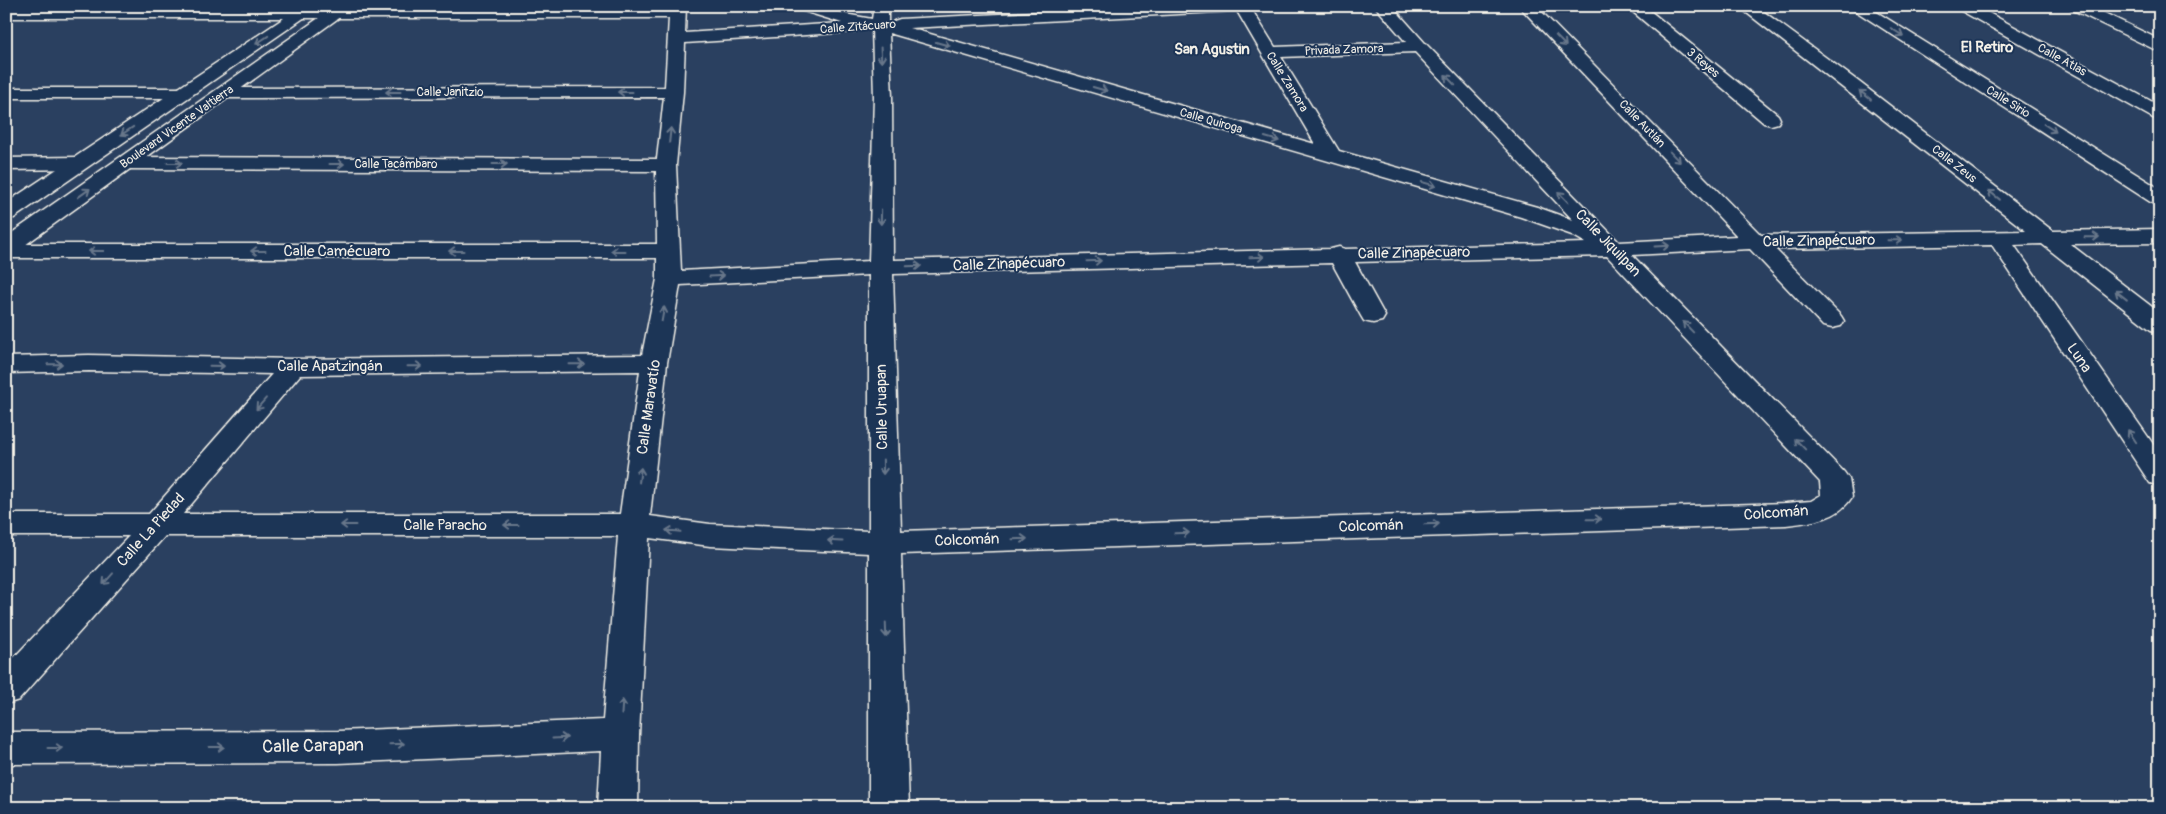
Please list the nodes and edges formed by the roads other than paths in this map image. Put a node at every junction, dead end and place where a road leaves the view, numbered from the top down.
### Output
1 (803, 6) edge
2 (1242, 6) edge
3 (1250, 6) edge
4 (1383, 6) edge
5 (1527, 6) edge
6 (1634, 6) edge
7 (1746, 6) edge
8 (1856, 6) edge
9 (1964, 6) edge
10 (2077, 6) edge
11 (33, 10) edge
12 (308, 10) edge
13 (342, 10) edge
14 (6, 13) edge
15 (881, 16) edge
16 (677, 19) edge
17 (6, 23) edge
18 (1419, 47) junction
19 (2160, 47) edge
20 (1268, 52) junction
21 (674, 92) junction
22 (6, 93) edge
23 (183, 93) junction
24 (225, 93) junction
25 (2160, 114) edge
26 (1771, 120) dead end
27 (1333, 157) junction
28 (78, 163) junction
29 (126, 163) junction
30 (6, 164) edge
31 (666, 165) junction
32 (2160, 198) edge
33 (6, 213) edge
34 (2160, 236) edge
35 (2050, 238) junction
36 (1999, 240) junction
37 (1757, 242) junction
38 (1613, 248) junction
39 (6, 249) edge
40 (667, 251) junction
41 (1339, 254) junction
42 (881, 267) junction
43 (669, 279) junction
44 (1373, 316) dead end
45 (1832, 321) dead end
46 (2160, 325) edge
47 (654, 364) junction
48 (6, 365) edge
49 (293, 367) junction
50 (2160, 476) edge
51 (1834, 479) joint
52 (158, 524) junction
53 (6, 525) edge
54 (634, 525) junction
55 (884, 543) junction
56 (6, 690) edge
57 (620, 735) junction
58 (6, 748) edge
59 (618, 808) edge
60 (889, 808) edge

1 - 15 street, Calle Quiroga
2 - 3 street, Calle Zitácuaro
2 - 15 street, Calle Zitácuaro
2 - 20 street, Calle Zamora
4 - 18 street, Calle Jiquilpan
5 -> 37 street, Calle Autlán
6 - 26 street, 3 Reyes
35 -> 7 street, Calle Zeus
8 -> 32 street, Calle Sirio
9 - 25 street, Calle Atlas
10 - 19 street
11 - 12 street, Calle Zitácuaro
11 - 14 street, Calle Zitácuaro
11 - 17 street
12 - 13 street, Calle Zitácuaro
12 -> 23 street, Boulevard Vicente Valtierra
13 - 16 street, Calle Zitácuaro
13 - 24 street, Boulevard Vicente Valtierra
15 - 16 street, Calle Zitácuaro
15 -> 27 street, Calle Quiroga
15 -> 42 street, Calle Uruapan
16 - 21 street, Calle Maravatío
18 - 20 street, Privada Zamora
38 -> 18 street, Calle Jiquilpan
20 - 27 street, Calle Zamora
21 -> 24 street, Calle Janitzio
31 -> 21 street, Calle Maravatío
22 - 23 street
23 -> 28 street, Boulevard Vicente Valtierra
24 - 29 street, Boulevard Vicente Valtierra
27 -> 38 street, Calle Quiroga
28 - 30 street
28 - 33 street, Boulevard Vicente Valtierra
29 -> 31 street, Calle Tacámbaro
39 -> 29 street, Boulevard Vicente Valtierra
31 - 40 street, Calle Maravatío
35 -> 34 street, Calle Zinapécuaro
35 - 36 street, Calle Zinapécuaro
46 -> 35 street, Calle Zeus
37 -> 36 street, Calle Zinapécuaro
50 -> 36 street, Luna
38 -> 37 street, Calle Zinapécuaro
37 - 45 street, Calle Autlán
38 - 41 street, Calle Zinapécuaro
51 -> 38 street, Calle Jiquilpan
40 -> 39 street, Calle Camécuaro
40 - 43 street, Calle Maravatío
42 -> 41 street, Calle Zinapécuaro
41 - 44 street
43 -> 42 street, Calle Zinapécuaro
42 -> 55 street, Calle Uruapan
47 -> 43 street, Calle Maravatío
49 -> 47 street, Calle Apatzingán
54 -> 47 street, Calle Maravatío
48 -> 49 street, Calle Apatzingán
49 -> 52 street, Calle La Piedad
55 -> 51 street, Colcomán
52 - 53 street, Calle Paracho
54 -> 52 street, Calle Paracho
52 -> 56 street, Calle La Piedad
55 -> 54 street, Calle Paracho
57 -> 54 street, Calle Maravatío
55 -> 60 street, Calle Uruapan
58 -> 57 street, Calle Carapan
57 - 59 street, Calle Maravatío

